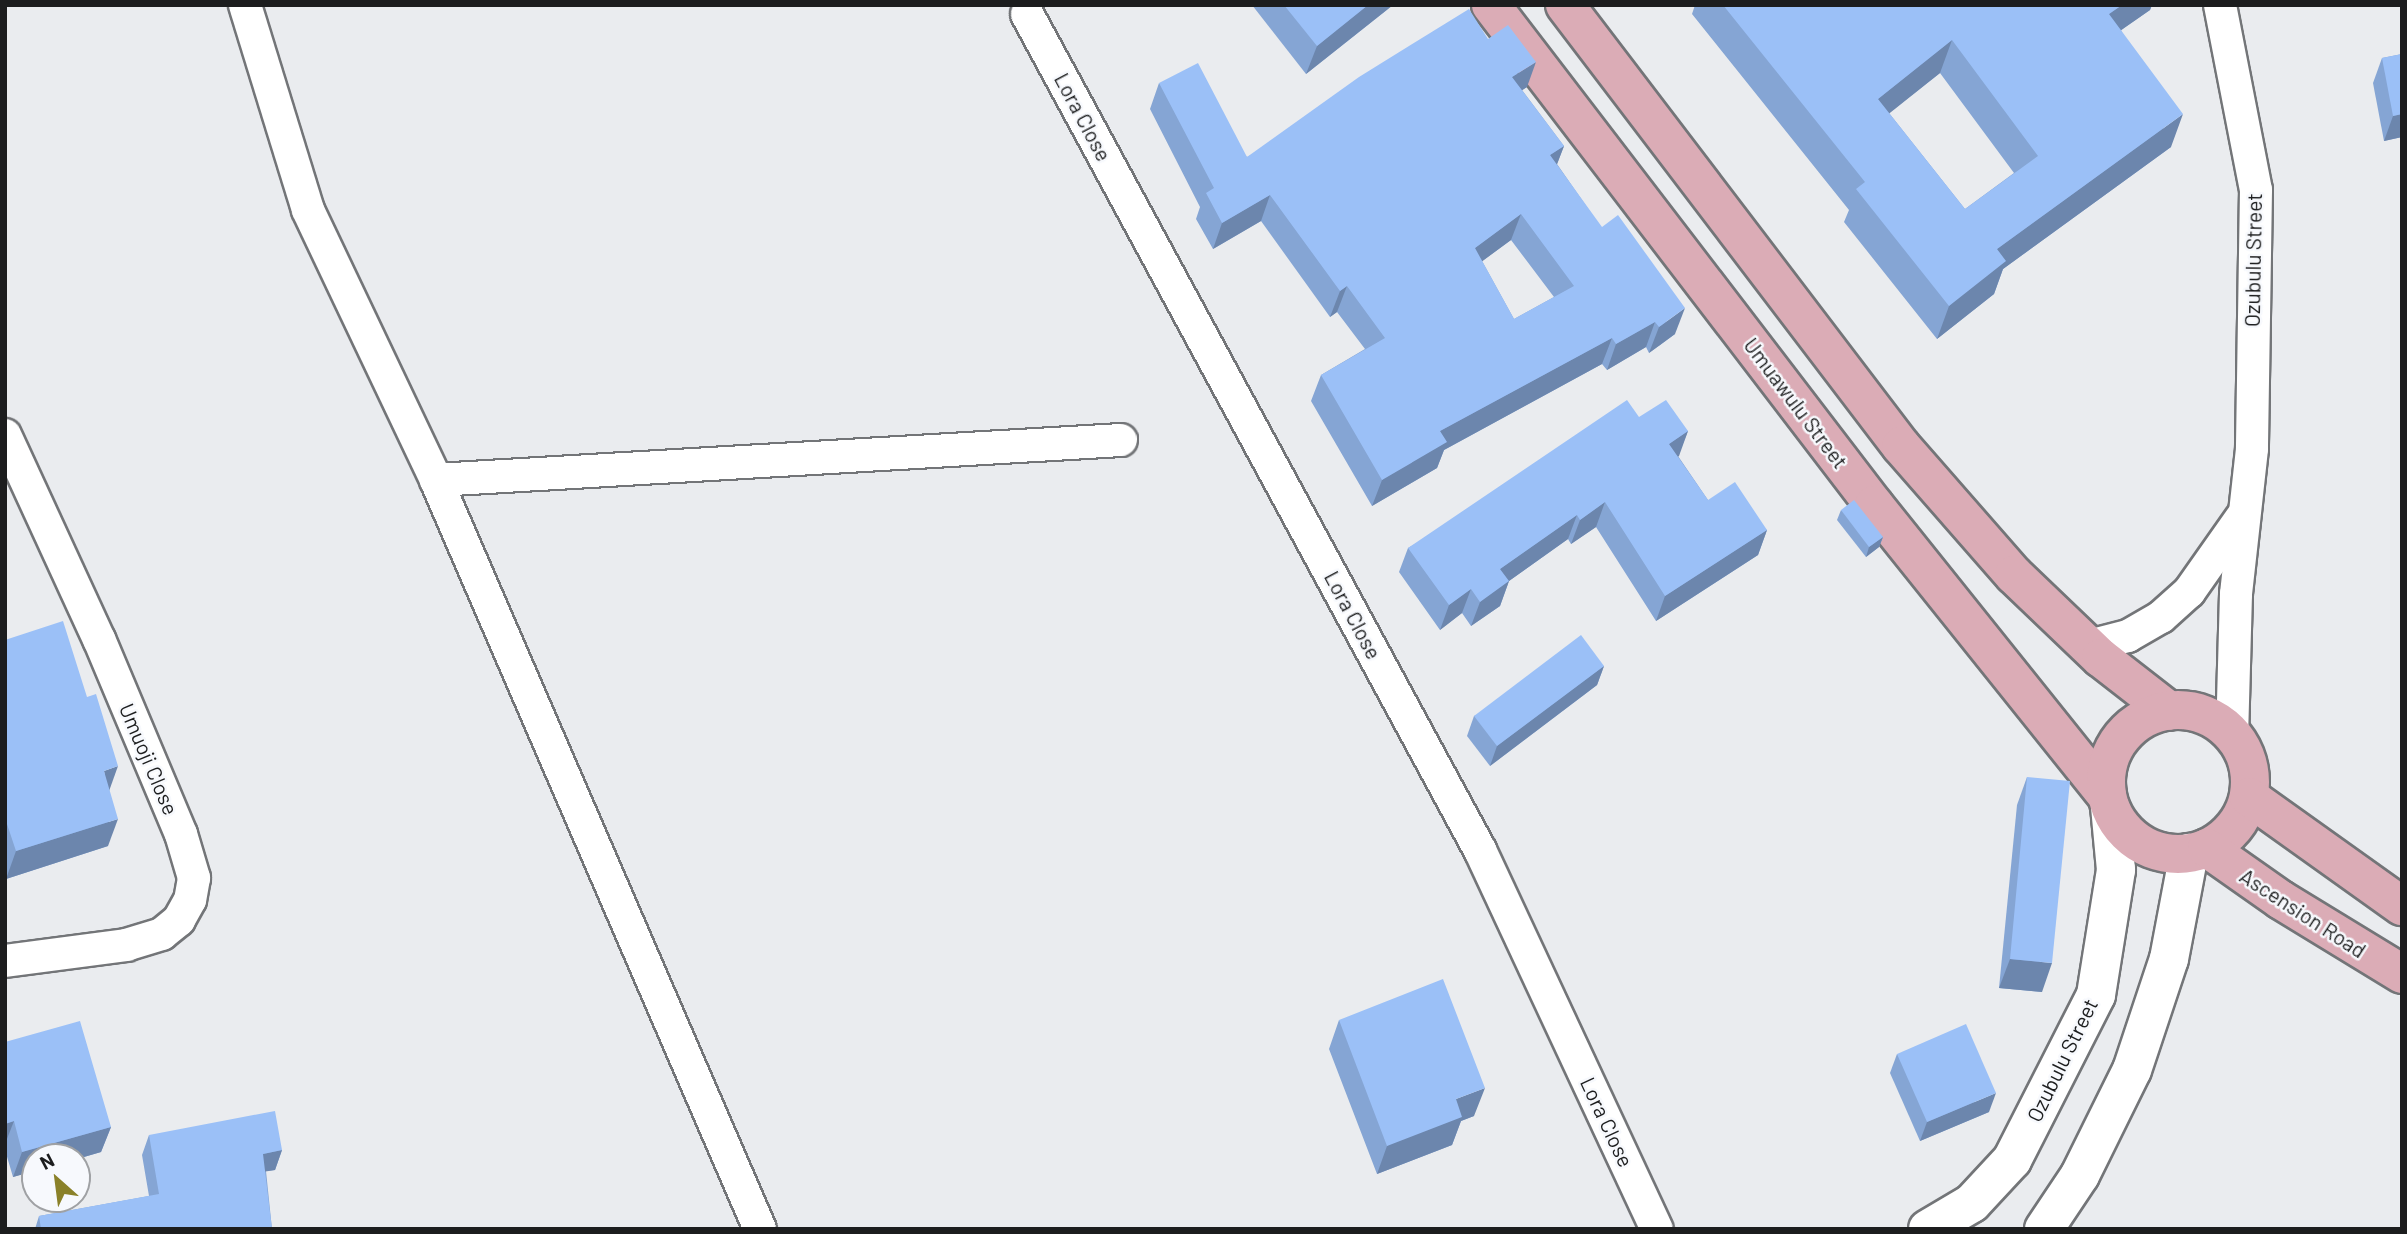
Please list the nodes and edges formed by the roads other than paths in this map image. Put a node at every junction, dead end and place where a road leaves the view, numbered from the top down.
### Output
1 (245, 5) edge
2 (1491, 5) edge
3 (1565, 5) edge
4 (2220, 5) edge
5 (1027, 13) dead end
6 (5, 435) edge
7 (1121, 440) dead end
8 (436, 480) junction
9 (2242, 516) junction
10 (2089, 646) junction
11 (2169, 711) junction
12 (2232, 735) junction
13 (2249, 797) junction
14 (2108, 801) junction
15 (2198, 850) junction
16 (2402, 906) edge
17 (5, 961) edge
18 (2402, 974) edge
19 (760, 1229) edge
20 (1657, 1229) edge
21 (1928, 1229) edge
22 (2045, 1229) edge

1 - 8 street
2 - 14 main road, Umuawulu Street
3 - 10 main road
4 - 9 street, Ozubulu Street
5 - 20 street, Lora Close
6 - 17 street, Umuoji Close
7 - 8 street
8 - 19 street
9 - 10 street, Ozubulu Street
9 - 12 street, Ozubulu Street
10 - 11 main road
11 - 12 main road
11 - 14 main road
12 - 13 main road
13 - 15 main road
13 - 16 main road
14 - 15 main road
14 - 21 main road, Ozubulu Street
15 - 18 main road, Ascension Road
15 - 22 main road

